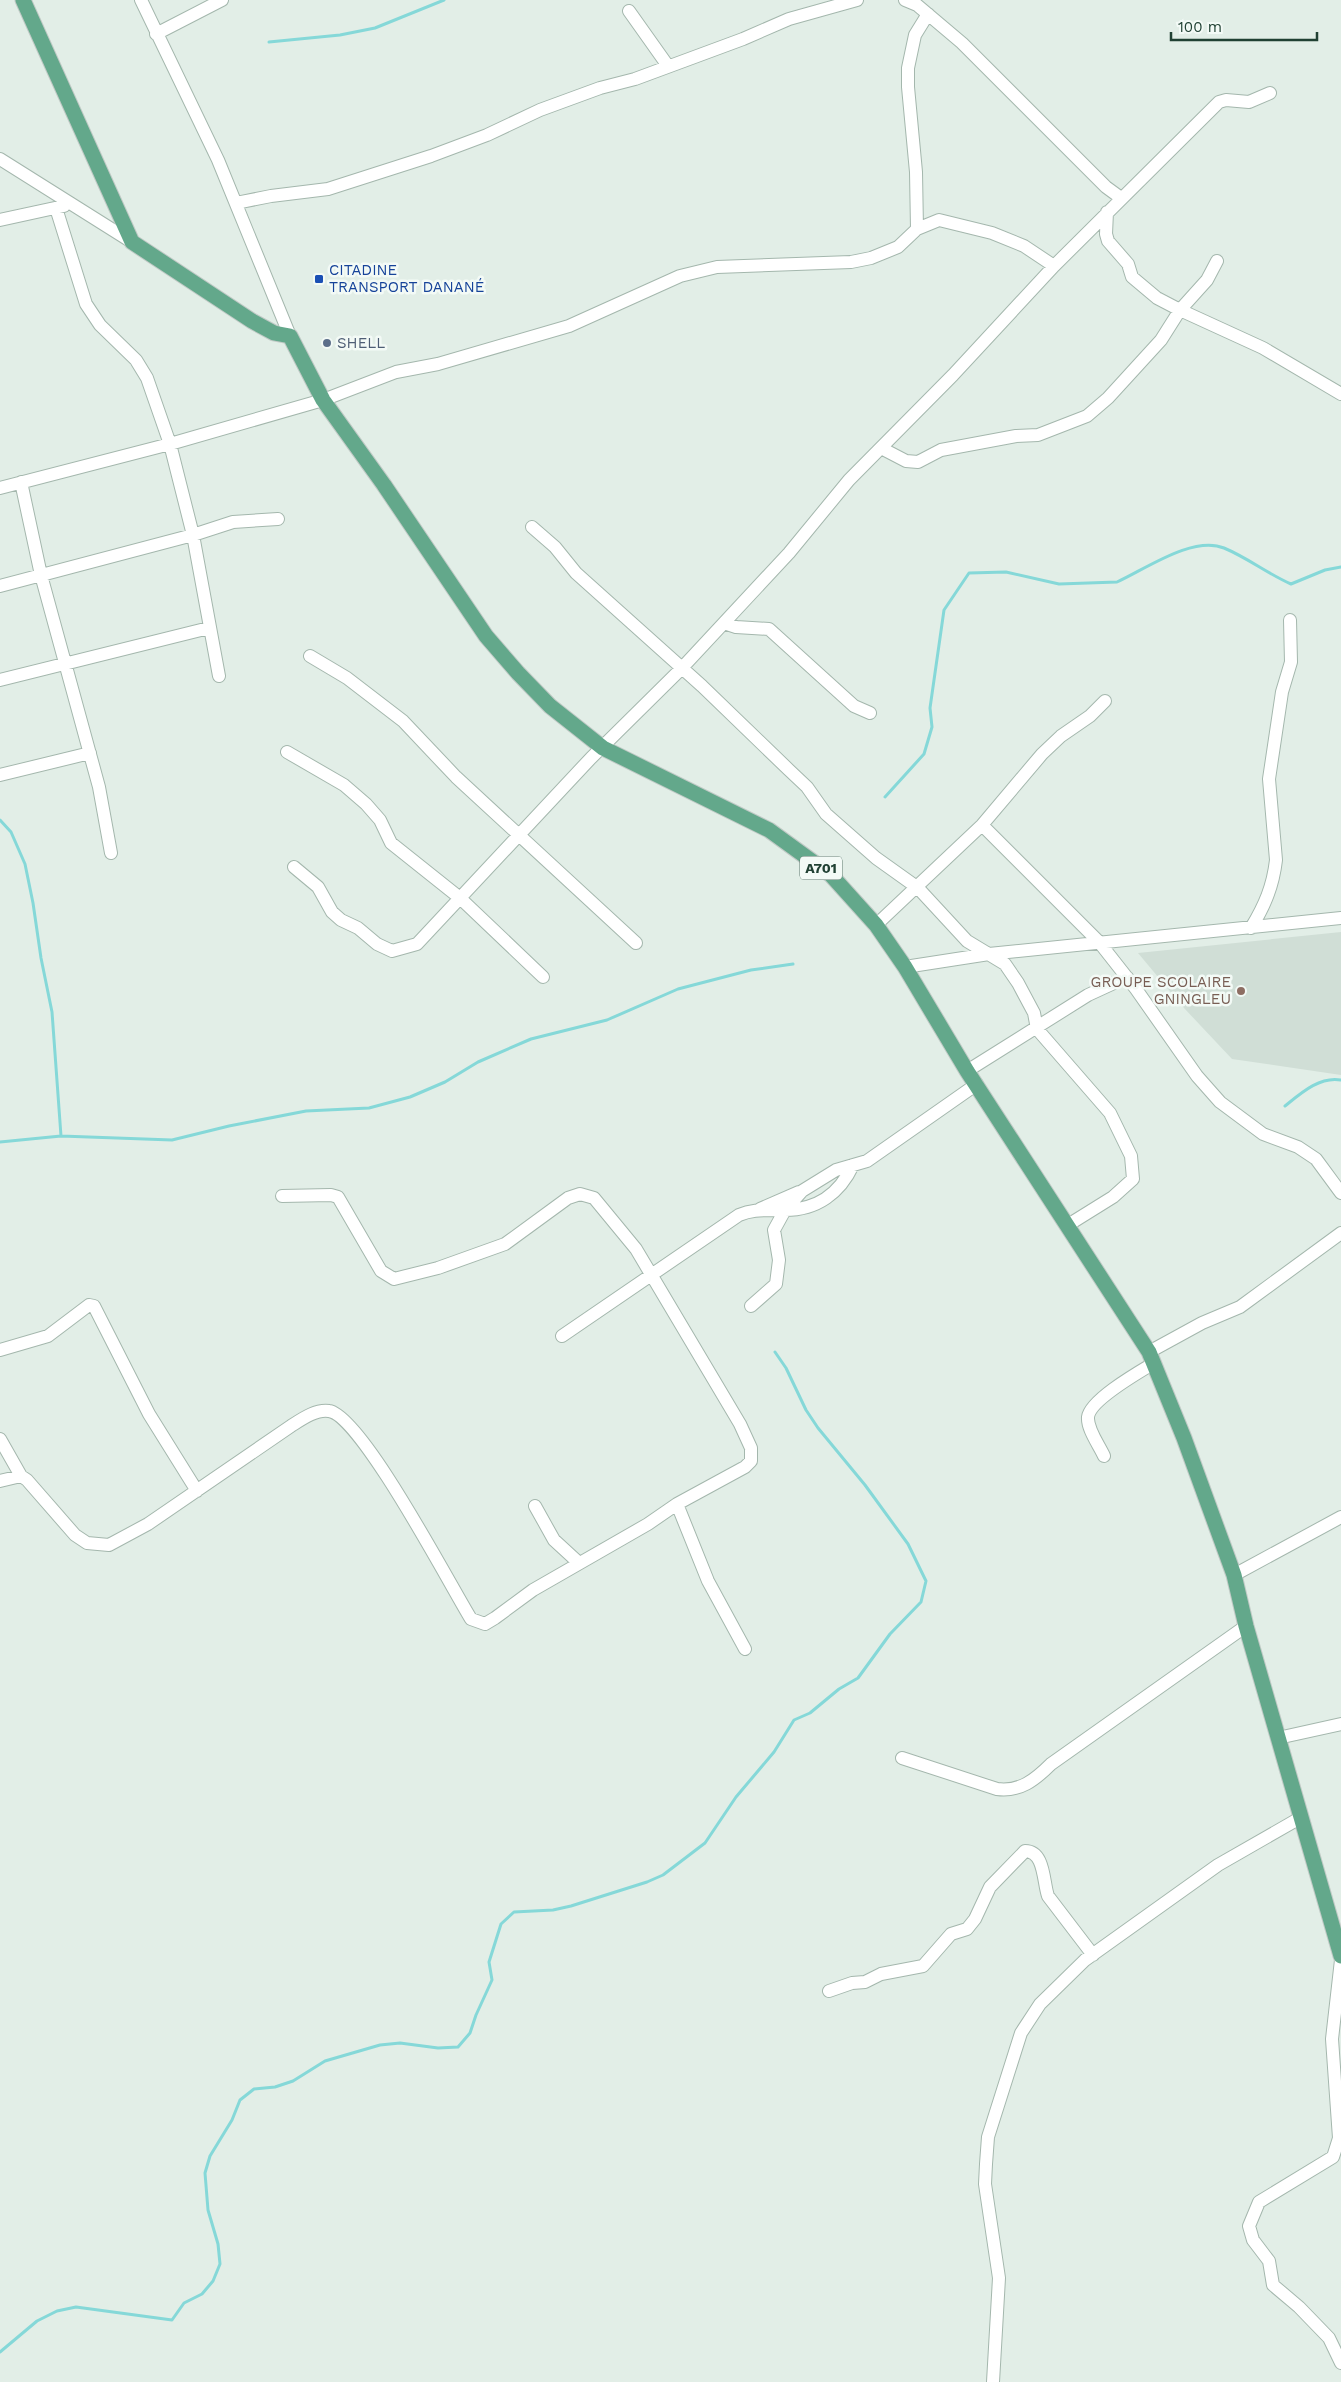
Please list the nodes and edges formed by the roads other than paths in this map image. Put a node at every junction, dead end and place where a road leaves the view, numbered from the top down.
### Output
1 (22, 0) edge
2 (141, 0) edge
3 (222, 0) edge
4 (857, 0) edge
5 (905, 0) edge
6 (629, 11) dead end
7 (928, 14) junction
8 (156, 34) junction
9 (668, 66) junction
10 (1270, 93) dead end
11 (0, 159) edge
12 (1122, 198) junction
13 (236, 203) junction
14 (71, 205) junction
15 (56, 208) junction
16 (1107, 212) junction
17 (0, 220) edge
18 (918, 229) junction
19 (132, 242) junction
20 (1218, 261) dead end
21 (1054, 266) junction
22 (1180, 310) junction
23 (290, 336) junction
24 (1341, 394) edge
25 (323, 400) junction
26 (170, 444) junction
27 (881, 448) junction
28 (21, 482) junction
29 (0, 488) edge
30 (278, 519) dead end
31 (532, 527) dead end
32 (193, 535) junction
33 (41, 575) junction
34 (0, 586) edge
35 (1290, 620) dead end
36 (724, 623) junction
37 (209, 628) junction
38 (310, 656) dead end
39 (66, 663) junction
40 (681, 669) junction
41 (219, 676) dead end
42 (0, 680) edge
43 (1105, 701) dead end
44 (870, 713) dead end
45 (603, 748) junction
46 (90, 752) junction
47 (287, 752) dead end
48 (0, 775) edge
49 (982, 825) junction
50 (520, 835) junction
51 (111, 853) dead end
52 (294, 867) dead end
53 (918, 888) junction
54 (460, 898) junction
55 (1341, 918) edge
56 (876, 925) junction
57 (1251, 928) junction
58 (1099, 942) junction
59 (636, 943) dead end
60 (989, 954) junction
61 (905, 967) junction
62 (543, 977) dead end
63 (1127, 977) junction
64 (1037, 1029) junction
65 (967, 1071) junction
66 (977, 1084) junction
67 (853, 1165) junction
68 (802, 1191) junction
69 (1341, 1193) edge
70 (282, 1196) dead end
71 (760, 1208) junction
72 (785, 1210) junction
73 (1068, 1225) junction
74 (1341, 1233) edge
75 (651, 1273) junction
76 (750, 1306) dead end
77 (562, 1336) dead end
78 (0, 1350) edge
79 (1151, 1357) junction
80 (0, 1439) edge
81 (1104, 1456) dead end
82 (21, 1476) junction
83 (0, 1481) edge
84 (197, 1491) junction
85 (678, 1504) junction
86 (535, 1506) dead end
87 (1341, 1518) edge
88 (579, 1563) junction
89 (1234, 1575) junction
90 (1246, 1626) junction
91 (745, 1649) dead end
92 (1341, 1724) edge
93 (1278, 1738) junction
94 (902, 1758) dead end
95 (1300, 1818) junction
96 (1093, 1954) junction
97 (1341, 1956) edge
98 (1341, 1960) edge
99 (829, 1991) dead end
100 (1341, 2363) edge
101 (993, 2382) edge

1 - 19 main road
2 - 8 street
3 - 8 street
4 - 9 street
5 - 7 street
6 - 9 street
7 - 12 street
7 - 18 street
8 - 13 street
9 - 13 street
10 - 12 street
11 - 14 street
12 - 16 street
13 - 23 street
14 - 15 street
14 - 19 street
15 - 17 street
15 - 26 street
16 - 21 street
16 - 22 street
18 - 21 street
18 - 25 street
19 - 23 main road
20 - 22 street
21 - 27 street
22 - 24 street
22 - 27 street
23 - 25 main road, A701
25 - 26 street
25 - 45 main road, A701
26 - 28 street
26 - 32 street
27 - 36 street
28 - 29 street
28 - 33 street
30 - 32 street
31 - 40 street
32 - 33 street
32 - 37 street
33 - 34 street
33 - 39 street
35 - 57 street
36 - 40 street
36 - 44 street
37 - 39 street
37 - 41 street
38 - 50 street
39 - 42 street
39 - 46 street
40 - 45 street
40 - 53 street
43 - 49 street
45 - 50 street
45 - 56 main road, A701
46 - 48 street
46 - 51 street
47 - 54 street
49 - 53 street
49 - 58 street
50 - 54 street
50 - 59 street
52 - 54 street
53 - 56 street
53 - 60 street
54 - 62 street
55 - 57 street
56 - 61 main road, A701
57 - 58 street
58 - 60 street
58 - 63 street
60 - 61 street
60 - 64 street
61 - 65 main road, A701
63 - 64 street
63 - 69 street
64 - 65 street
64 - 73 street
65 - 66 main road, A701
66 - 67 street
66 - 73 main road, A701
67 - 68 street
67 - 72 street
68 - 71 street
68 - 72 street
70 - 75 street
71 - 72 street
71 - 75 street
72 - 76 street
73 - 79 main road, A701
74 - 79 street
75 - 77 street
75 - 85 street
78 - 84 street
79 - 81 street
79 - 89 main road, A701
80 - 82 street
82 - 83 street
82 - 84 street
84 - 88 street
85 - 88 street
85 - 91 street
86 - 88 street
87 - 89 street
89 - 90 main road, A701
90 - 93 main road, A701
90 - 94 street
92 - 93 street
93 - 95 main road, A701
95 - 96 street
95 - 97 main road, A701
96 - 99 street
96 - 101 street
98 - 100 street

